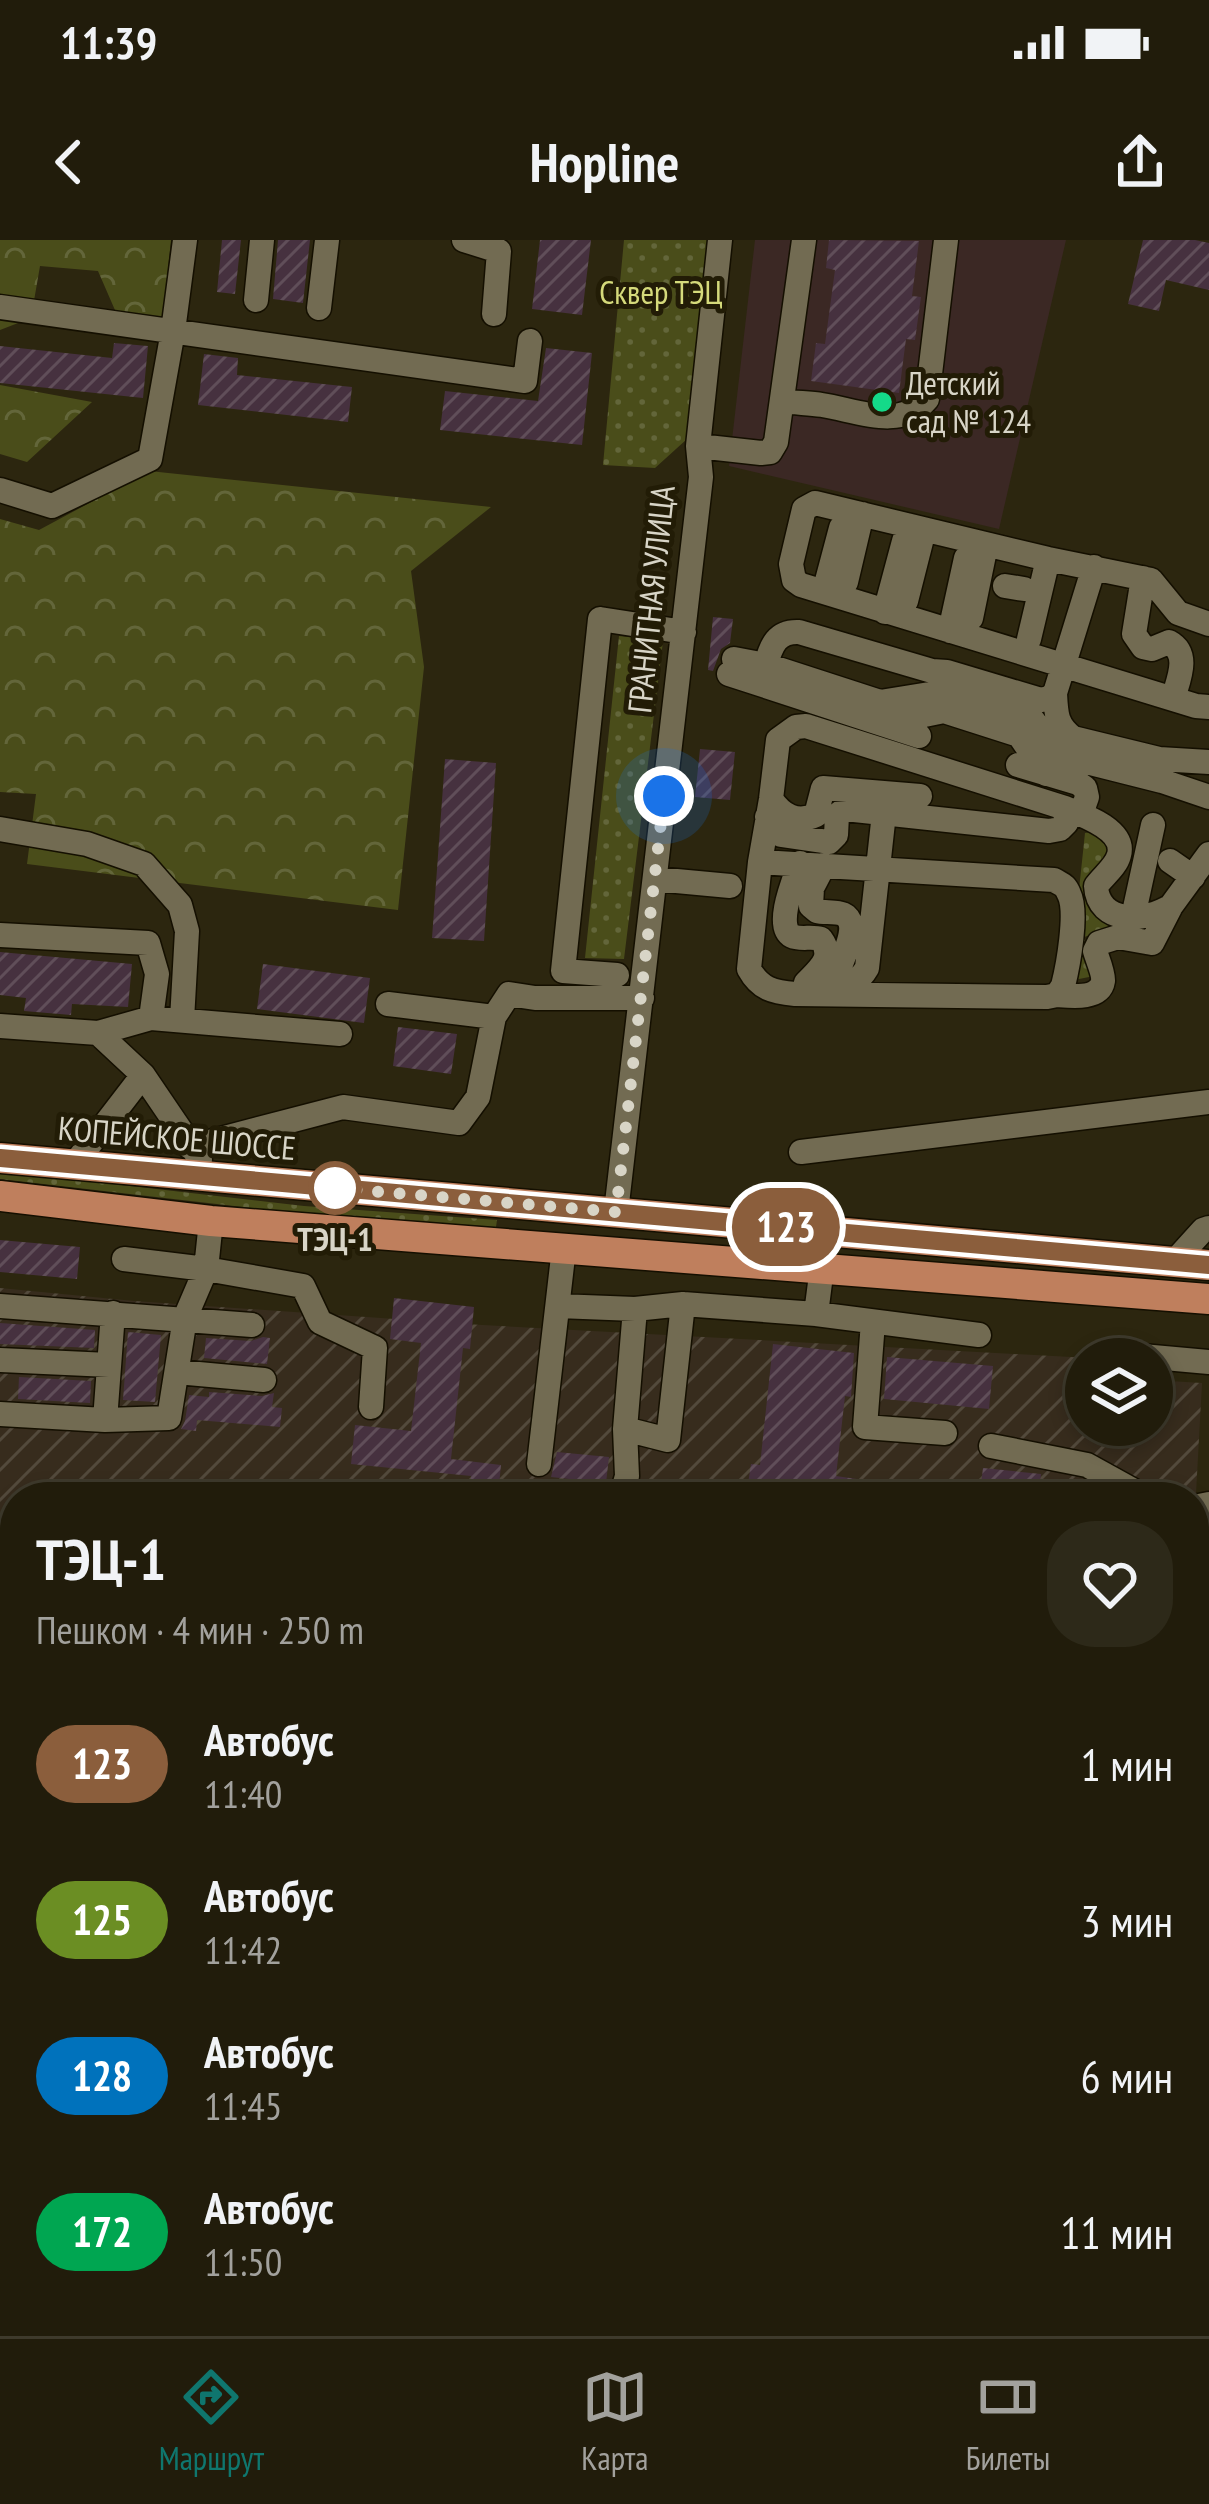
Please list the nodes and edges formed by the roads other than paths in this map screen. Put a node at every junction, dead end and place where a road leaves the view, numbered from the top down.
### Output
1 (185, 240) edge
2 (262, 240) edge
3 (327, 240) edge
4 (464, 240) edge
5 (720, 240) edge
6 (804, 240) edge
7 (946, 240) edge
8 (256, 300) dead end
9 (0, 308) edge
10 (319, 308) dead end
11 (494, 314) dead end
12 (173, 331) junction
13 (530, 341) dead end
14 (782, 401) junction
15 (698, 446) junction
16 (0, 490) edge
17 (892, 562) junction
18 (1094, 567) junction
19 (1143, 578) junction
20 (999, 595) junction
21 (1209, 624) edge
22 (684, 632) junction
23 (1031, 633) junction
24 (766, 665) junction
25 (1064, 666) junction
26 (1055, 693) junction
27 (1173, 699) junction
28 (1209, 706) edge
29 (882, 724) junction
30 (919, 736) dead end
31 (1159, 759) junction
32 (1209, 762) edge
33 (1018, 765) dead end
34 (1046, 774) junction
35 (1209, 777) edge
36 (920, 796) dead end
37 (1209, 796) edge
38 (885, 805) junction
39 (769, 808) junction
40 (1073, 811) junction
41 (1153, 825) dead end
42 (0, 829) edge
43 (1209, 854) edge
44 (1170, 861) dead end
45 (760, 862) junction
46 (812, 864) junction
47 (877, 871) junction
48 (1193, 877) junction
49 (655, 879) junction
50 (730, 886) dead end
51 (1172, 906) junction
52 (768, 913) dead end
53 (1133, 917) junction
54 (0, 935) edge
55 (617, 975) dead end
56 (806, 983) junction
57 (843, 984) junction
58 (1057, 995) junction
59 (642, 998) junction
60 (388, 1004) dead end
61 (494, 1017) junction
62 (151, 1018) junction
63 (182, 1020) junction
64 (0, 1026) edge
65 (98, 1034) junction
66 (340, 1034) dead end
67 (143, 1075) junction
68 (1209, 1102) edge
69 (190, 1147) junction
70 (801, 1152) dead end
71 (0, 1157) edge
72 (73, 1166) junction
73 (217, 1179) junction
74 (0, 1196) edge
75 (616, 1212) junction
76 (212, 1221) junction
77 (1209, 1228) edge
78 (564, 1248) junction
79 (612, 1252) junction
80 (124, 1259) dead end
81 (1174, 1262) junction
82 (1209, 1265) edge
83 (822, 1267) junction
84 (206, 1269) junction
85 (1209, 1299) edge
86 (683, 1304) junction
87 (0, 1306) edge
88 (558, 1306) junction
89 (635, 1310) junction
90 (113, 1313) junction
91 (816, 1314) junction
92 (185, 1318) junction
93 (874, 1322) junction
94 (252, 1324) dead end
95 (980, 1335) dead end
96 (1173, 1359) edge
97 (0, 1360) edge
98 (1209, 1362) edge
99 (109, 1365) junction
100 (176, 1372) junction
101 (264, 1380) dead end
102 (370, 1407) dead end
103 (0, 1414) edge
104 (105, 1420) junction
105 (625, 1430) junction
106 (945, 1433) dead end
107 (991, 1446) dead end
108 (539, 1464) dead end
109 (625, 1482) edge
110 (1118, 1482) edge

1 - 12 street
2 - 8 street
3 - 10 street
4 - 11 street
5 - 15 street, ГРАНИТНАЯ УЛИЦА
6 - 14 street
7 - 14 street
9 - 12 street
12 - 13 street
12 - 16 street
14 - 15 street
15 - 22 street, ГРАНИТНАЯ УЛИЦА
17 - 20 street
17 - 20 street
17 - 20 street
17 - 20 street
18 - 19 street
18 - 20 street
18 - 25 street
19 - 21 street
19 - 27 street
20 - 23 street
20 - 23 street
20 - 23 street
22 - 49 street, ГРАНИТНАЯ УЛИЦА
22 - 55 street
23 - 25 street
24 - 26 street
24 - 29 street
24 - 37 street
25 - 26 street
25 - 27 street
26 - 31 street
27 - 28 street
29 - 30 street
29 - 34 street
31 - 32 street
31 - 35 street
33 - 34 street
34 - 40 street
36 - 38 street
38 - 39 street
38 - 40 street
38 - 47 street
39 - 40 street
39 - 45 street
40 - 53 street
41 - 53 street
42 - 63 street
43 - 48 street
44 - 48 street
45 - 46 street
45 - 58 street
46 - 47 street
46 - 56 street
46 - 57 street
47 - 57 street
47 - 58 street
48 - 51 street
49 - 50 street
49 - 59 street, ГРАНИТНАЯ УЛИЦА
51 - 53 street
51 - 58 street
52 - 56 street
54 - 62 street
56 - 57 street
59 - 61 street
59 - 75 street, ГРАНИТНАЯ УЛИЦА
60 - 61 street
61 - 69 street
62 - 63 street
62 - 65 street
63 - 66 street
64 - 65 street
65 - 67 street
67 - 69 street
67 - 72 street
68 - 70 street
69 - 73 street
71 - 72 main road, КОПЕЙСКОЕ ШОССЕ
72 - 73 main road, КОПЕЙСКОЕ ШОССЕ
73 - 75 main road, КОПЕЙСКОЕ ШОССЕ
74 - 76 main road
75 - 79 main road, ГРАНИТНАЯ УЛИЦА
75 - 81 main road, КОПЕЙСКОЕ ШОССЕ
76 - 78 main road
76 - 84 street
77 - 81 street
78 - 79 main road
78 - 88 street
79 - 83 main road
80 - 84 street
81 - 82 main road, КОПЕЙСКОЕ ШОССЕ
83 - 85 main road
83 - 91 street
84 - 92 street
84 - 102 street
86 - 89 street
86 - 91 street
86 - 105 street
87 - 90 street
88 - 89 street
88 - 108 street
89 - 105 street
90 - 92 street
90 - 99 street
91 - 93 street
92 - 94 street
92 - 100 street
93 - 95 street
93 - 106 street
96 - 98 street
97 - 99 street
99 - 104 street
100 - 101 street
100 - 104 street
103 - 104 street
105 - 109 street
107 - 110 street

